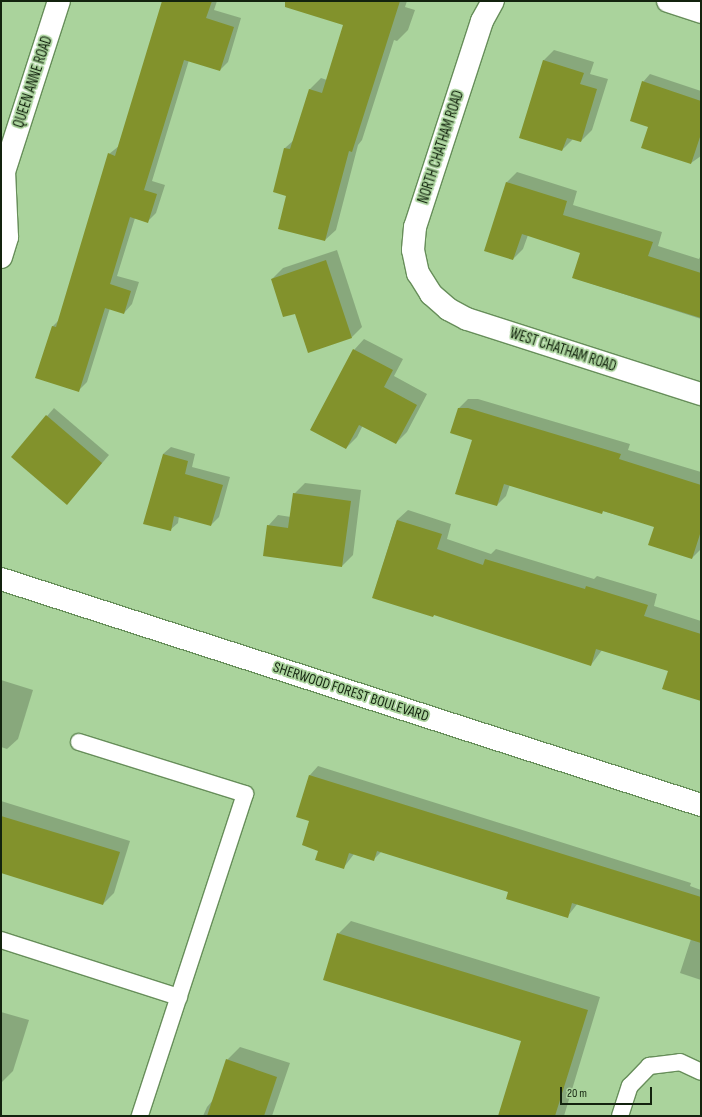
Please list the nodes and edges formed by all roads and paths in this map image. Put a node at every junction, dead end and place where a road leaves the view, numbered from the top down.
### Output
1 (59, 1) edge
2 (493, 1) edge
3 (668, 1) edge
4 (701, 12) edge
5 (1, 257) edge
6 (430, 294) joint
7 (701, 394) edge
8 (1, 579) edge
9 (79, 742) dead end
10 (701, 805) edge
11 (1, 940) edge
12 (179, 997) junction
13 (701, 1072) edge
14 (140, 1116) edge
15 (620, 1116) edge

1 - 5 street, QUEEN ANNE ROAD
2 - 6 street, NORTH CHATHAM ROAD
3 - 4 street
6 - 7 street, WEST CHATHAM ROAD
8 - 10 street, SHERWOOD FOREST BOULEVARD
9 - 12 lane
11 - 12 lane
12 - 14 lane
13 - 15 lane

